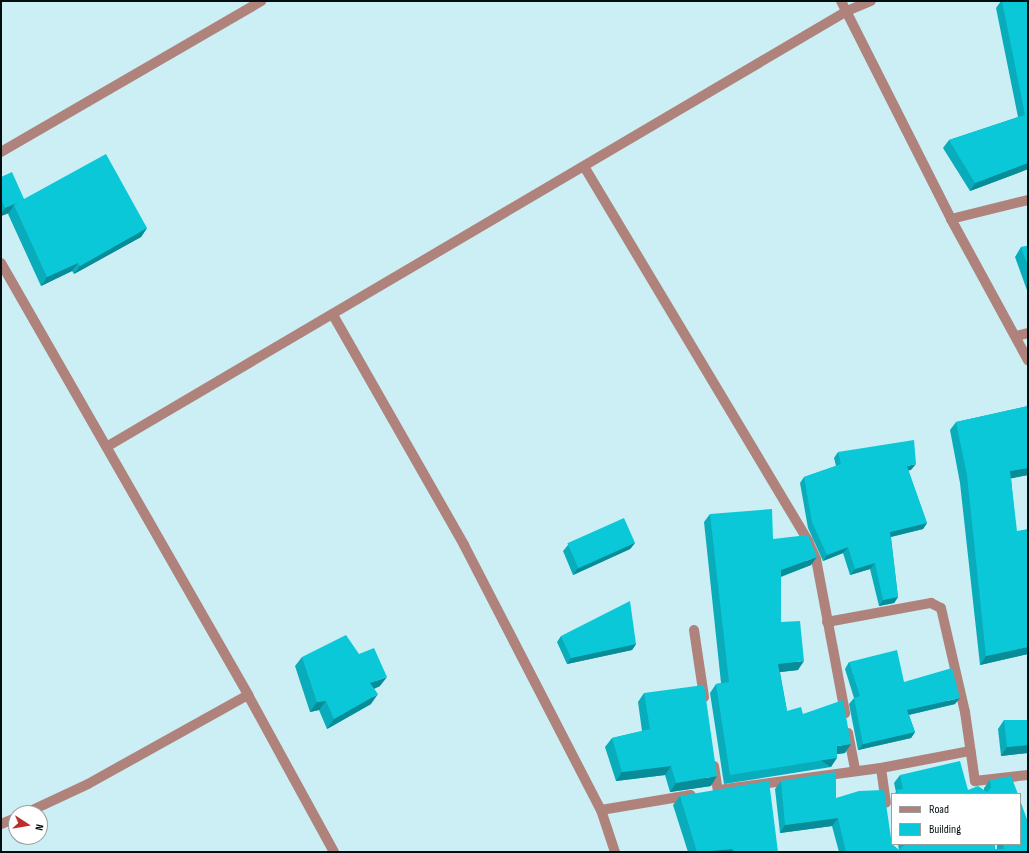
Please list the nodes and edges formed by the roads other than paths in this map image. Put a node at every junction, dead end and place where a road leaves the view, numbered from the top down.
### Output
1 (261, 1) edge
2 (841, 1) edge
3 (871, 1) edge
4 (847, 11) junction
5 (1, 152) edge
6 (585, 168) junction
7 (1028, 200) edge
8 (951, 219) junction
9 (1, 263) edge
10 (333, 315) junction
11 (1028, 333) edge
12 (1017, 336) junction
13 (1028, 360) edge
14 (108, 446) junction
15 (827, 622) junction
16 (694, 630) dead end
17 (248, 695) junction
18 (705, 706) edge
19 (970, 751) junction
20 (712, 752) edge
21 (880, 768) junction
22 (855, 770) junction
23 (1028, 775) edge
24 (975, 780) junction
25 (768, 781) junction
26 (710, 791) junction
27 (979, 793) edge
28 (770, 797) edge
29 (43, 805) edge
30 (600, 810) junction
31 (887, 814) edge
32 (334, 852) edge
33 (615, 852) edge

1 - 5 street
2 - 4 street
3 - 4 street
4 - 6 street
4 - 8 street
6 - 10 street
6 - 15 street
7 - 8 street
8 - 12 street
9 - 14 street
10 - 14 street
10 - 30 street
11 - 12 street
12 - 13 street
14 - 17 street
15 - 19 street
15 - 22 street
16 - 18 street
17 - 29 street
17 - 32 street
19 - 21 street
19 - 24 street
20 - 26 street
21 - 22 street
21 - 31 street
22 - 25 street
23 - 24 street
24 - 27 street
25 - 26 street
25 - 28 street
26 - 30 street
30 - 33 street

